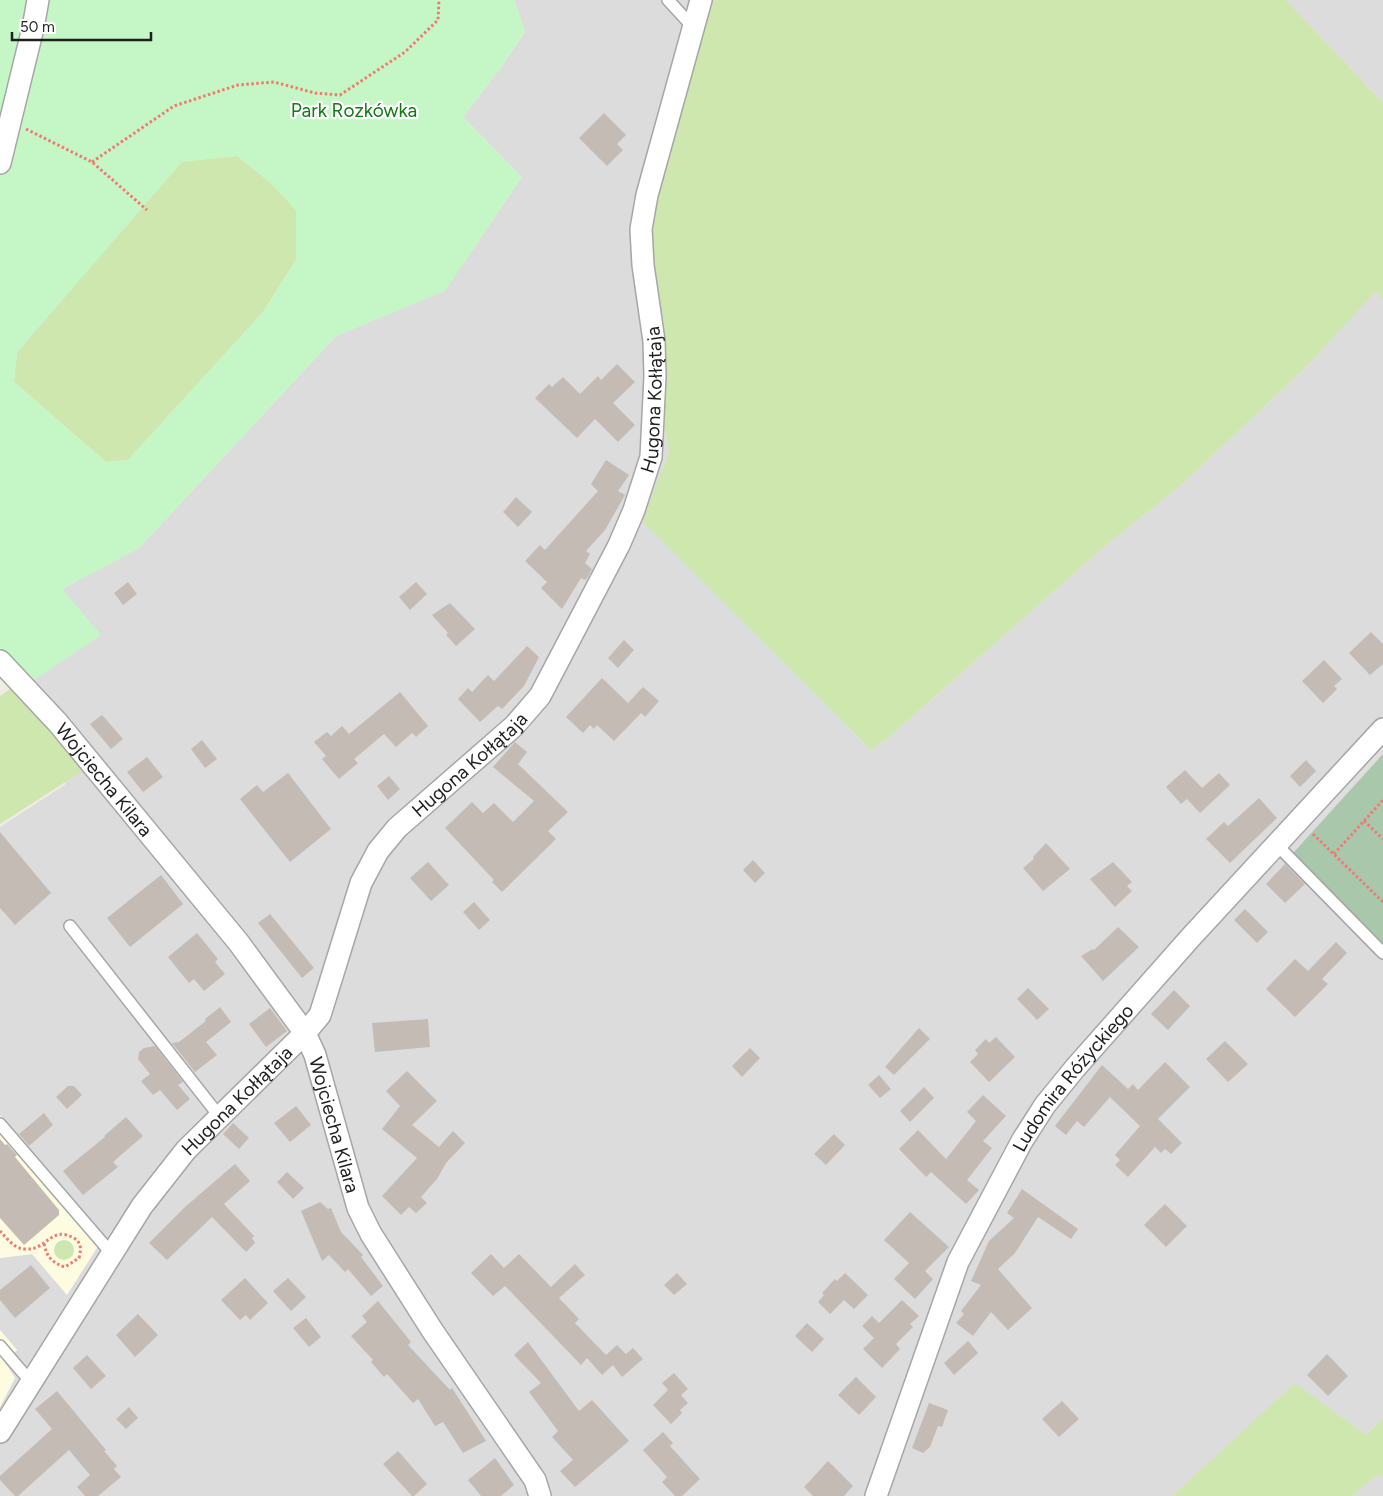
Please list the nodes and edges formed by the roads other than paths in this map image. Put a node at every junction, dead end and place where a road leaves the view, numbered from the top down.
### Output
1 (38, 0) edge
2 (668, 0) edge
3 (700, 0) edge
4 (693, 27) junction
5 (0, 163) edge
6 (0, 661) edge
7 (1383, 729) edge
8 (1276, 845) junction
9 (70, 926) dead end
10 (1383, 953) edge
11 (305, 1034) junction
12 (220, 1117) junction
13 (0, 1124) edge
14 (112, 1254) junction
15 (0, 1346) edge
16 (33, 1378) junction
17 (0, 1432) edge
18 (540, 1496) edge
19 (876, 1496) edge

1 - 5 street
2 - 4 lane
3 - 4 street, Hugona Kołłątaja
4 - 11 street, Hugona Kołłątaja
6 - 11 street, Wojciecha Kilara
7 - 8 street, Ludomira Różyckiego
8 - 10 lane
8 - 19 street, Ludomira Różyckiego
9 - 12 lane
11 - 12 street, Hugona Kołłątaja
11 - 18 street, Wojciecha Kilara
12 - 14 street, Hugona Kołłątaja
13 - 14 lane
14 - 16 street, Hugona Kołłątaja
15 - 16 lane
16 - 17 street, Hugona Kołłątaja

